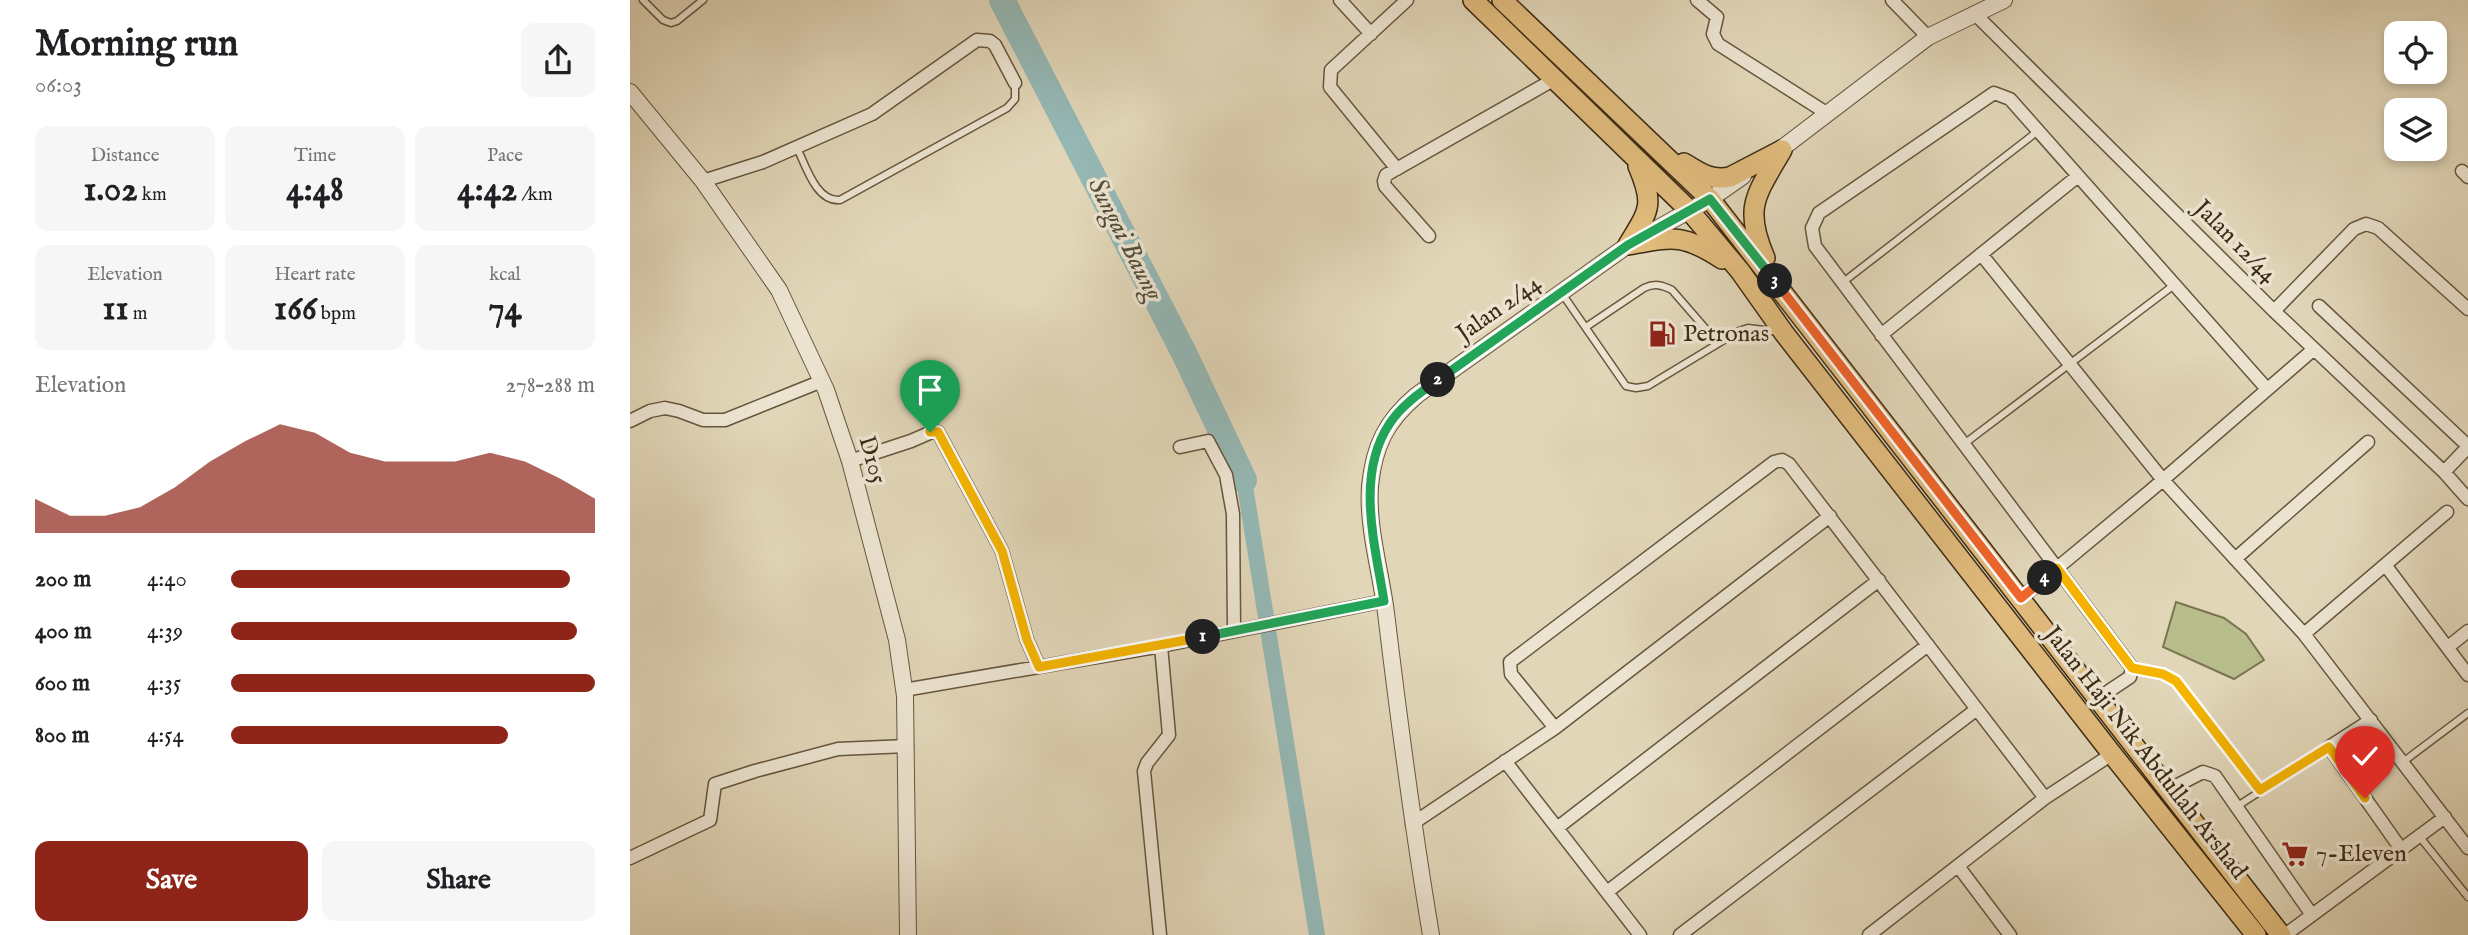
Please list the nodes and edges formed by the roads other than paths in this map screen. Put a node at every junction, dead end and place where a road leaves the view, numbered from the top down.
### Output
1 (643, 0) edge
2 (704, 0) edge
3 (1340, 0) edge
4 (1407, 0) edge
5 (1474, 0) edge
6 (1502, 0) edge
7 (1698, 0) edge
8 (1892, 0) edge
9 (2004, 0) edge
10 (1974, 13) junction
11 (1371, 34) junction
12 (1928, 37) junction
13 (1553, 80) junction
14 (1015, 83) joint
15 (630, 92) edge
16 (1828, 114) junction
17 (2038, 131) junction
18 (1648, 139) junction
19 (796, 147) junction
20 (1782, 150) junction
21 (1634, 158) junction
22 (1397, 169) junction
23 (2078, 176) junction
24 (703, 181) junction
25 (1710, 199) junction
26 (1689, 209) junction
27 (1429, 236) dead end
28 (1628, 245) junction
29 (1981, 254) junction
30 (1740, 271) junction
31 (1774, 281) junction
32 (1842, 283) junction
33 (2174, 285) junction
34 (1561, 292) junction
35 (2319, 306) dead end
36 (2468, 309) edge
37 (2274, 311) junction
38 (1586, 327) junction
39 (1784, 332) junction
40 (1881, 335) junction
41 (1718, 344) junction
42 (2314, 349) junction
43 (2070, 364) junction
44 (822, 381) junction
45 (2267, 389) junction
46 (630, 421) edge
47 (2368, 442) dead end
48 (1964, 444) junction
49 (1180, 447) dead end
50 (2468, 447) edge
51 (850, 461) junction
52 (2444, 471) junction
53 (2163, 480) junction
54 (2468, 499) edge
55 (2447, 512) dead end
56 (1829, 516) junction
57 (2235, 559) junction
58 (2386, 566) junction
59 (2057, 568) junction
60 (1879, 580) junction
61 (2021, 598) junction
62 (1384, 601) junction
63 (1234, 630) junction
64 (2468, 631) edge
65 (2304, 634) junction
66 (1928, 645) junction
67 (1161, 646) junction
68 (2448, 647) junction
69 (1039, 667) junction
70 (2132, 668) junction
71 (2468, 675) edge
72 (904, 690) junction
73 (2097, 699) junction
74 (1977, 709) junction
75 (2468, 713) edge
76 (2371, 720) junction
77 (1555, 728) junction
78 (907, 746) junction
79 (2329, 747) junction
80 (2112, 754) junction
81 (1505, 761) junction
82 (2403, 762) junction
83 (2168, 790) junction
84 (2260, 790) junction
85 (2045, 798) junction
86 (2236, 807) junction
87 (2445, 817) junction
88 (1412, 824) junction
89 (1557, 828) junction
90 (2419, 836) junction
91 (2468, 848) edge
92 (2401, 849) junction
93 (630, 858) edge
94 (1958, 866) junction
95 (1607, 892) junction
96 (2468, 897) edge
97 (2312, 915) junction
98 (908, 935) edge
99 (1160, 935) edge
100 (1431, 935) edge
101 (1640, 935) edge
102 (1680, 935) edge
103 (1869, 935) edge
104 (2010, 935) edge
105 (2256, 935) edge
106 (2283, 935) edge

1 - 2 lane
3 - 11 street
4 - 11 street
5 - 13 main road, Jalan Haji Nik Abdullah Arshad
6 - 18 main road, Jalan Haji Nik Abdullah Arshad
7 - 16 street
8 - 12 street
9 - 10 street, Jalan 2/44
10 - 12 street, Jalan 2/44
10 - 37 street, Jalan 12/44
11 - 22 street
12 - 16 street, Jalan 2/44
13 - 21 main road, Jalan Haji Nik Abdullah Arshad
13 - 22 street
14 - 19 street
14 - 19 lane
15 - 24 street, D105
16 - 20 street, Jalan 2/44
17 - 23 street
17 - 32 lane
17 - 32 street
18 - 20 main road
18 - 25 main road, Jalan Haji Nik Abdullah Arshad
19 - 24 street
20 - 25 street, Jalan 2/44
20 - 31 main road
21 - 26 main road, Jalan Haji Nik Abdullah Arshad
21 - 28 main road
22 - 27 street
23 - 29 street
23 - 33 street
24 - 44 street, D105
25 - 26 street, Jalan 2/44
25 - 31 main road, Jalan Haji Nik Abdullah Arshad
26 - 28 street, Jalan 2/44
26 - 30 main road, Jalan Haji Nik Abdullah Arshad
28 - 30 main road
28 - 34 street, Jalan 2/44
29 - 40 street
29 - 43 street
30 - 39 main road, Jalan Haji Nik Abdullah Arshad
31 - 61 main road, Jalan Haji Nik Abdullah Arshad
32 - 40 street
33 - 43 lane
33 - 45 street
34 - 38 lane
34 - 62 street, Jalan 2/44
35 - 50 street
36 - 37 street
37 - 42 street, Jalan 12/44
38 - 41 lane
38 - 41 lane
39 - 41 lane
39 - 80 main road, Jalan Haji Nik Abdullah Arshad
40 - 48 street
42 - 45 street
42 - 52 street, Jalan 12/44
43 - 48 lane
43 - 53 street
44 - 46 street
44 - 51 street, D105
45 - 53 street
47 - 57 street
48 - 59 street
49 - 63 street
50 - 52 street
51 - 69 street
51 - 72 street, D105
52 - 54 street, Jalan 12/44
53 - 57 street
53 - 59 street
55 - 58 street
56 - 60 street
56 - 77 street
56 - 77 street
57 - 65 street
58 - 65 street
58 - 68 street
59 - 61 street
59 - 70 street
60 - 66 street
60 - 89 street
61 - 73 main road, Jalan Haji Nik Abdullah Arshad
62 - 63 street
62 - 88 street, Jalan 2/44
63 - 67 street
64 - 68 street
65 - 76 street
66 - 74 street
66 - 95 street
67 - 69 street
67 - 99 street
68 - 71 street
69 - 72 street
70 - 73 street
70 - 84 lane
72 - 78 street, D105
73 - 83 main road, Jalan Haji Nik Abdullah Arshad
74 - 85 street
74 - 102 street
75 - 82 lane
76 - 79 street
76 - 82 street
77 - 81 street
78 - 93 street
78 - 98 street, D105
79 - 84 lane
79 - 92 street
80 - 85 street
80 - 105 main road, Jalan Haji Nik Abdullah Arshad
81 - 88 street
81 - 89 street
82 - 87 street
83 - 86 street
83 - 106 main road, Jalan Haji Nik Abdullah Arshad
84 - 86 lane
85 - 94 street
86 - 97 street
87 - 90 street
87 - 91 street
88 - 100 street, Jalan 2/44
89 - 95 street
90 - 92 street
90 - 96 lane
92 - 97 street
94 - 103 street
94 - 104 street
95 - 101 street
97 - 106 street

